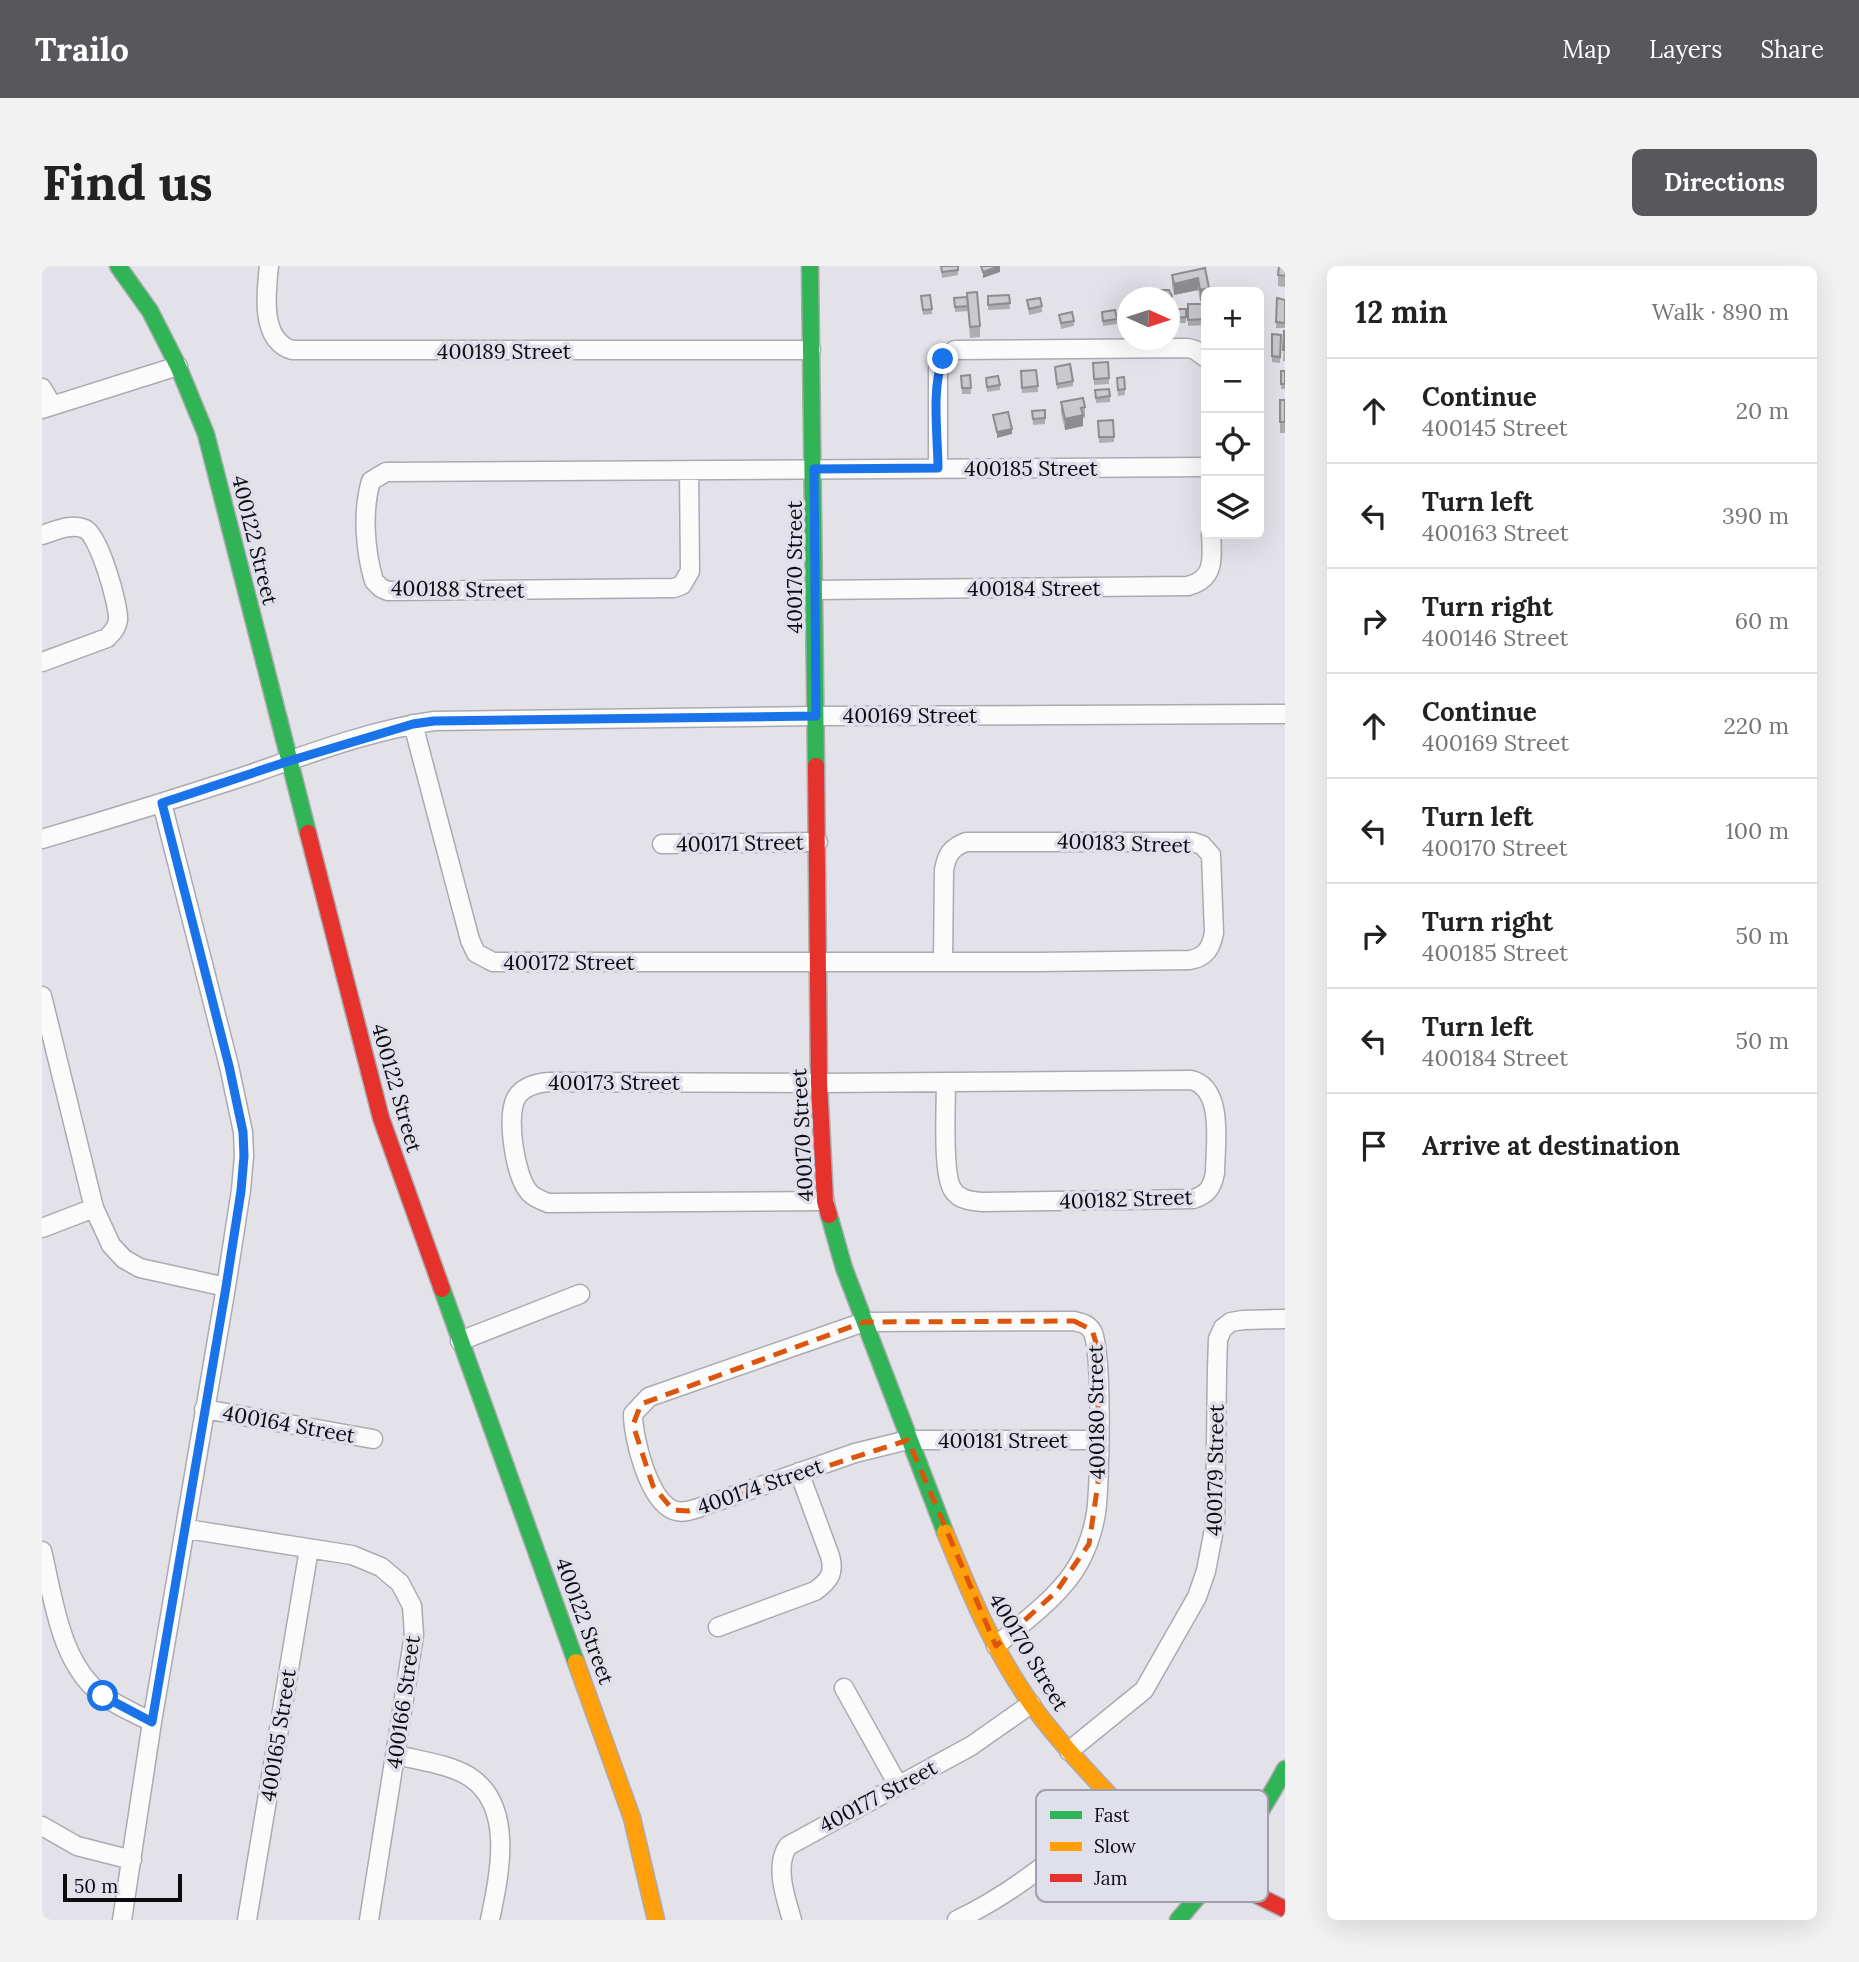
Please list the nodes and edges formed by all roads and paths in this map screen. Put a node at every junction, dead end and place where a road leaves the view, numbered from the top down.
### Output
1 (118, 266) edge
2 (269, 266) edge
3 (810, 266) edge
4 (811, 350) junction
5 (1201, 354) edge
6 (178, 366) junction
7 (42, 388) edge
8 (47, 407) edge
9 (1201, 467) edge
10 (938, 468) junction
11 (814, 469) junction
12 (689, 470) junction
13 (42, 535) edge
14 (1211, 539) edge
15 (815, 590) junction
16 (42, 662) edge
17 (1285, 714) edge
18 (816, 716) junction
19 (413, 724) junction
20 (289, 761) junction
21 (162, 803) junction
22 (42, 839) edge
23 (818, 842) junction
24 (662, 844) dead end
25 (943, 961) junction
26 (818, 962) junction
27 (42, 996) edge
28 (946, 1082) junction
29 (819, 1083) junction
30 (825, 1201) junction
31 (94, 1208) junction
32 (42, 1228) edge
33 (226, 1287) junction
34 (580, 1294) dead end
35 (1285, 1319) edge
36 (864, 1322) junction
37 (460, 1341) junction
38 (204, 1409) junction
39 (373, 1439) dead end
40 (908, 1440) junction
41 (1098, 1440) junction
42 (799, 1472) junction
43 (187, 1529) junction
44 (309, 1549) junction
45 (42, 1551) edge
46 (718, 1627) dead end
47 (996, 1646) junction
48 (844, 1688) dead end
49 (1031, 1704) junction
50 (152, 1722) junction
51 (1069, 1751) junction
52 (397, 1755) junction
53 (1285, 1769) edge
54 (898, 1785) junction
55 (1105, 1790) edge
56 (1268, 1803) edge
57 (42, 1826) edge
58 (132, 1860) junction
59 (1036, 1872) edge
60 (1268, 1901) edge
61 (1194, 1902) edge
62 (1285, 1909) edge
63 (121, 1920) edge
64 (247, 1920) edge
65 (369, 1920) edge
66 (490, 1920) edge
67 (656, 1920) edge
68 (792, 1920) edge
69 (957, 1920) edge
70 (1178, 1920) edge

1 - 6 street, 400122 Street
2 - 4 street, 400189 Street
3 - 4 street, 400170 Street
4 - 11 street, 400170 Street
5 - 10 street
6 - 8 street
6 - 20 street, 400122 Street
7 - 8 street
9 - 10 street, 400185 Street
10 - 11 street, 400185 Street
11 - 12 street, 400188 Street
11 - 15 street, 400170 Street
12 - 12 street, 400188 Street
13 - 16 street
14 - 15 street, 400184 Street
15 - 18 street, 400170 Street
17 - 18 street, 400169 Street
18 - 19 street, 400169 Street
18 - 23 street, 400170 Street
19 - 20 street, 400169 Street
19 - 26 street, 400172 Street
20 - 21 street, 400169 Street
20 - 37 street, 400122 Street
21 - 22 street, 400169 Street
21 - 33 street
23 - 24 street, 400171 Street
23 - 26 street, 400170 Street
25 - 25 street, 400183 Street
25 - 26 street, 400183 Street
26 - 29 street, 400170 Street
27 - 31 street
28 - 28 street, 400182 Street
28 - 29 street, 400182 Street
29 - 30 street, 400170 Street
29 - 30 street, 400173 Street
30 - 36 street, 400170 Street
31 - 32 street
31 - 33 street
33 - 38 street
34 - 37 street
35 - 51 street, 400179 Street
36 - 40 street, 400170 Street
36 - 41 street, 400180 Street
36 - 42 street, 400174 Street
37 - 67 street, 400122 Street
38 - 39 street, 400164 Street
38 - 43 street
40 - 41 street, 400181 Street
40 - 42 street, 400174 Street
40 - 47 street, 400170 Street
41 - 47 street, 400180 Street
42 - 46 street
43 - 44 street, 400166 Street
43 - 50 street
44 - 52 street, 400166 Street
44 - 64 street, 400165 Street
45 - 50 street
47 - 49 street, 400170 Street
48 - 54 street
49 - 51 street, 400170 Street
49 - 54 street, 400177 Street
50 - 58 street
51 - 55 street, 400170 Street
52 - 65 street, 400166 Street
52 - 66 street
53 - 56 street
54 - 68 street, 400177 Street
57 - 58 street
58 - 63 street
59 - 69 street
60 - 62 street, 400170 Street
61 - 70 street

